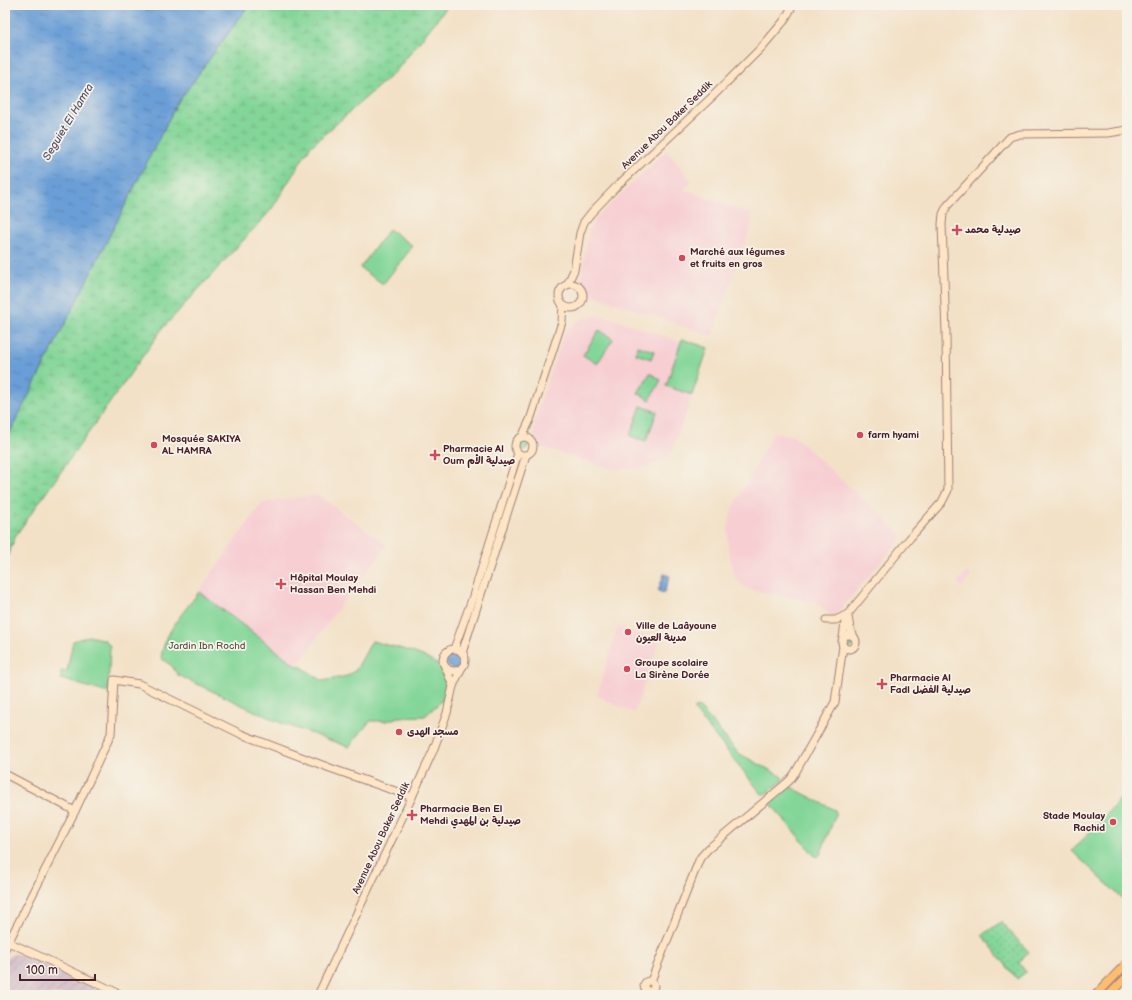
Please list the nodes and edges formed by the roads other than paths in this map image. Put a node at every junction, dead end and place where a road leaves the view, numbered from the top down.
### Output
1 (793, 5) edge
2 (1127, 130) edge
3 (574, 270) junction
4 (567, 285) junction
5 (579, 287) junction
6 (563, 305) junction
7 (572, 308) junction
8 (562, 322) junction
9 (530, 420) junction
10 (522, 437) junction
11 (531, 441) junction
12 (522, 454) junction
13 (848, 614) junction
14 (826, 620) dead end
15 (854, 637) junction
16 (845, 645) junction
17 (454, 649) junction
18 (462, 653) junction
19 (446, 668) junction
20 (461, 669) junction
21 (453, 686) junction
22 (5, 774) edge
23 (412, 797) junction
24 (75, 811) junction
25 (7, 945) edge
26 (1127, 963) edge
27 (1127, 977) edge
28 (646, 993) edge
29 (122, 995) edge
30 (318, 995) edge
31 (1096, 995) edge
32 (1109, 995) edge

1 - 3 street, Avenue Abou Baker Seddik
2 - 13 street
3 - 4 street, Avenue Abou Baker Seddik
3 - 5 street, Avenue Abou Baker Seddik
4 - 5 street
4 - 6 street
5 - 7 street
6 - 7 street
6 - 8 street
7 - 8 street
8 - 9 street
9 - 10 street
9 - 11 street
10 - 11 street
10 - 12 street
11 - 12 street
12 - 17 street
12 - 18 street
13 - 14 street
13 - 15 street
13 - 16 street
15 - 16 street
15 - 16 street
16 - 28 street
17 - 18 street
17 - 19 street
18 - 20 street
19 - 20 street
19 - 21 street
20 - 21 street, Avenue Abou Baker Seddik
21 - 23 street, Avenue Abou Baker Seddik
22 - 24 street
23 - 24 street
23 - 30 street, Avenue Abou Baker Seddik
24 - 25 street
25 - 29 street
26 - 31 main road
27 - 32 main road

